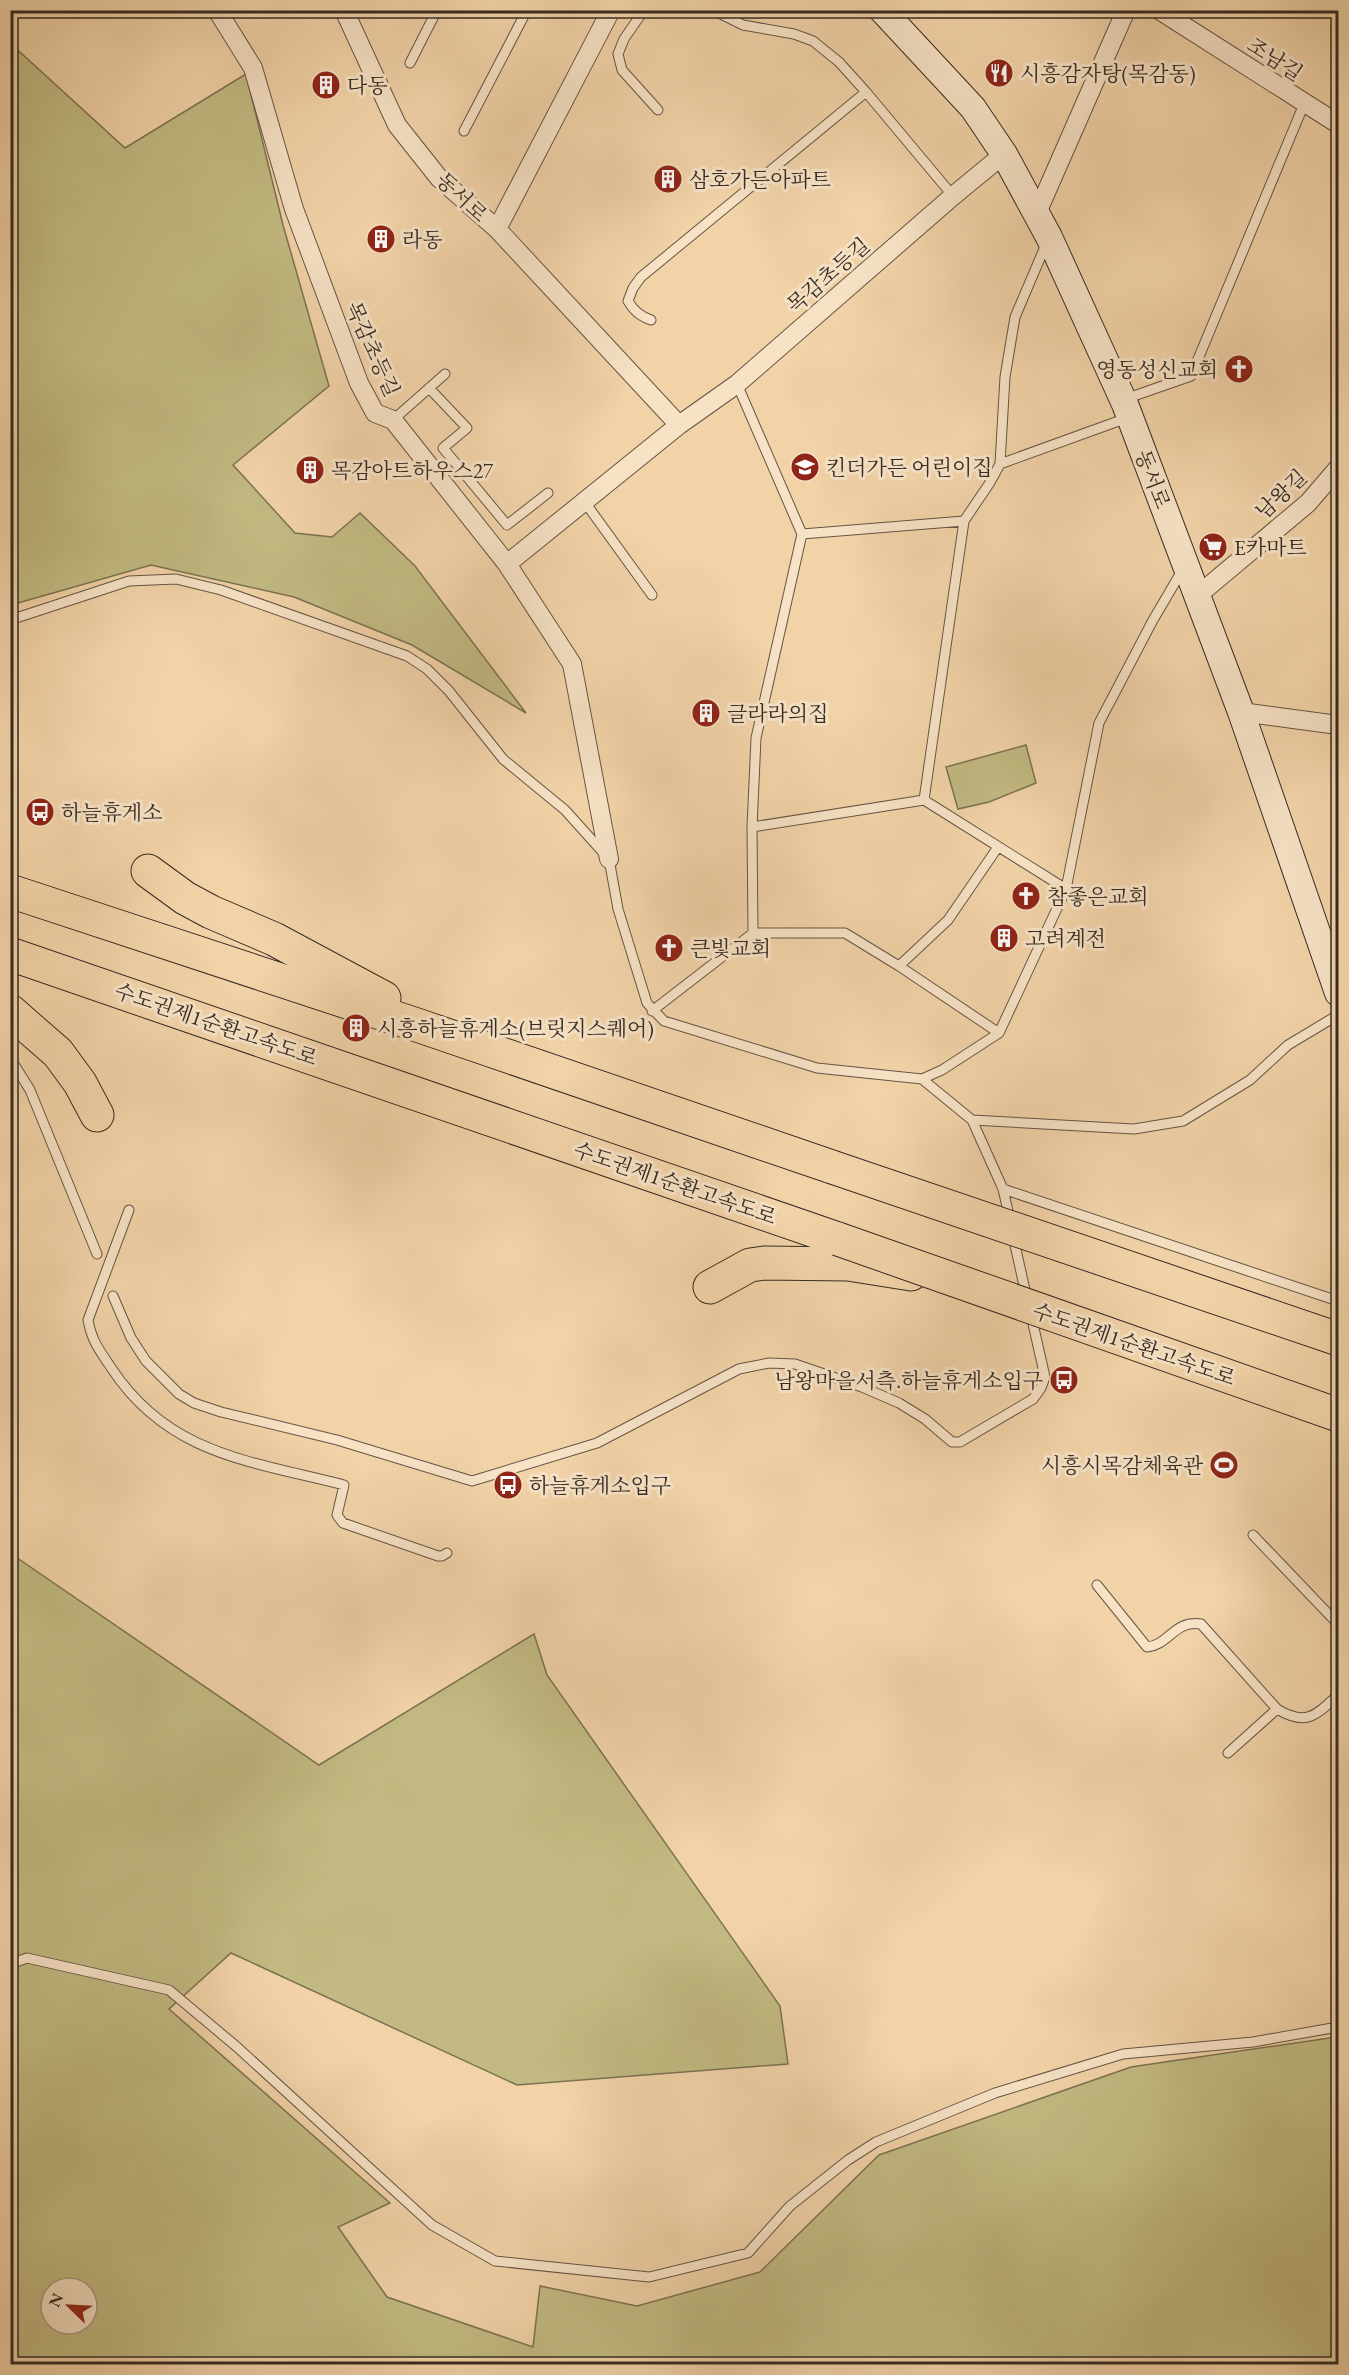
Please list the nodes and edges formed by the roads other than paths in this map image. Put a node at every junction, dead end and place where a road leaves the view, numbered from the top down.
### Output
1 (217, 10) edge
2 (344, 10) edge
3 (437, 10) edge
4 (527, 10) edge
5 (611, 10) edge
6 (644, 10) edge
7 (713, 10) edge
8 (882, 10) edge
9 (1126, 10) edge
10 (1159, 10) edge
11 (410, 63) dead end
12 (866, 92) junction
13 (1304, 104) junction
14 (658, 110) dead end
15 (1338, 124) edge
16 (464, 131) dead end
17 (1004, 154) junction
18 (953, 196) junction
19 (1037, 213) junction
20 (497, 229) junction
21 (1049, 237) junction
22 (651, 320) dead end
23 (446, 374) dead end
24 (736, 384) junction
25 (429, 388) junction
26 (1126, 408) junction
27 (393, 420) junction
28 (679, 425) junction
29 (1000, 464) junction
30 (1338, 468) edge
31 (548, 493) dead end
32 (584, 501) junction
33 (964, 521) junction
34 (802, 534) junction
35 (507, 564) junction
36 (1186, 565) junction
37 (652, 595) dead end
38 (1197, 596) junction
39 (10, 620) edge
40 (1240, 712) junction
41 (1338, 725) edge
42 (924, 800) junction
43 (752, 827) junction
44 (998, 847) junction
45 (609, 859) junction
46 (148, 871) dead end
47 (1066, 889) junction
48 (10, 891) edge
49 (753, 933) junction
50 (10, 954) edge
51 (899, 966) junction
52 (1338, 993) edge
53 (10, 1011) edge
54 (652, 1011) junction
55 (1338, 1015) edge
56 (999, 1033) junction
57 (468, 1043) junction
58 (10, 1058) edge
59 (922, 1079) junction
60 (97, 1115) dead end
61 (972, 1120) junction
62 (1003, 1190) junction
63 (129, 1210) dead end
64 (96, 1254) dead end
65 (710, 1287) dead end
66 (993, 1295) junction
67 (113, 1296) dead end
68 (1338, 1301) edge
69 (1338, 1339) edge
70 (1338, 1415) edge
71 (1253, 1535) dead end
72 (447, 1553) dead end
73 (1097, 1585) dead end
74 (1338, 1623) edge
75 (1338, 1695) edge
76 (1277, 1709) junction
77 (1228, 1753) dead end
78 (10, 1964) edge
79 (1338, 2027) edge

1 - 27 street, 목감초등길
2 - 20 street, 동서로
3 - 11 lane
4 - 16 lane
5 - 20 street, 동서로
6 - 14 lane
7 - 12 lane
8 - 17 street, 동서로
9 - 19 street
10 - 13 street, 조남길
12 - 18 lane
12 - 22 lane
13 - 15 street, 조남길
13 - 26 lane
17 - 18 street, 목감초등길
17 - 19 street, 동서로
18 - 24 street, 목감초등길
19 - 21 street, 동서로
20 - 28 street
21 - 26 street, 동서로
21 - 29 lane
23 - 25 lane
24 - 28 street, 목감초등길
24 - 34 lane
25 - 27 lane
25 - 31 lane
26 - 29 lane
26 - 36 street, 동서로
27 - 35 street, 목감초등길
28 - 32 street, 목감초등길
29 - 33 lane
30 - 38 street, 남왕길
32 - 35 street, 목감초등길
32 - 37 lane
33 - 34 lane
33 - 42 lane
34 - 43 lane
35 - 45 street
36 - 38 street, 동서로
36 - 47 lane
38 - 40 street, 동서로
39 - 45 lane
40 - 41 street
40 - 52 street, 동서로
42 - 43 lane
42 - 44 lane
43 - 49 lane
44 - 47 lane
44 - 51 lane
45 - 54 lane
46 - 57 highway
47 - 56 lane
48 - 57 highway
49 - 51 lane
49 - 54 lane
50 - 66 highway, 수도권제1순환고속도로, bridge
51 - 56 lane
53 - 60 highway
54 - 59 lane
55 - 61 lane
56 - 59 lane
57 - 69 highway, bridge
58 - 64 lane
59 - 61 lane
61 - 62 lane
62 - 67 lane
62 - 68 lane
63 - 72 lane
65 - 66 highway
66 - 70 highway, 수도권제1순환고속도로, bridge
71 - 74 lane
73 - 76 lane
75 - 76 lane
76 - 77 lane
78 - 79 lane

